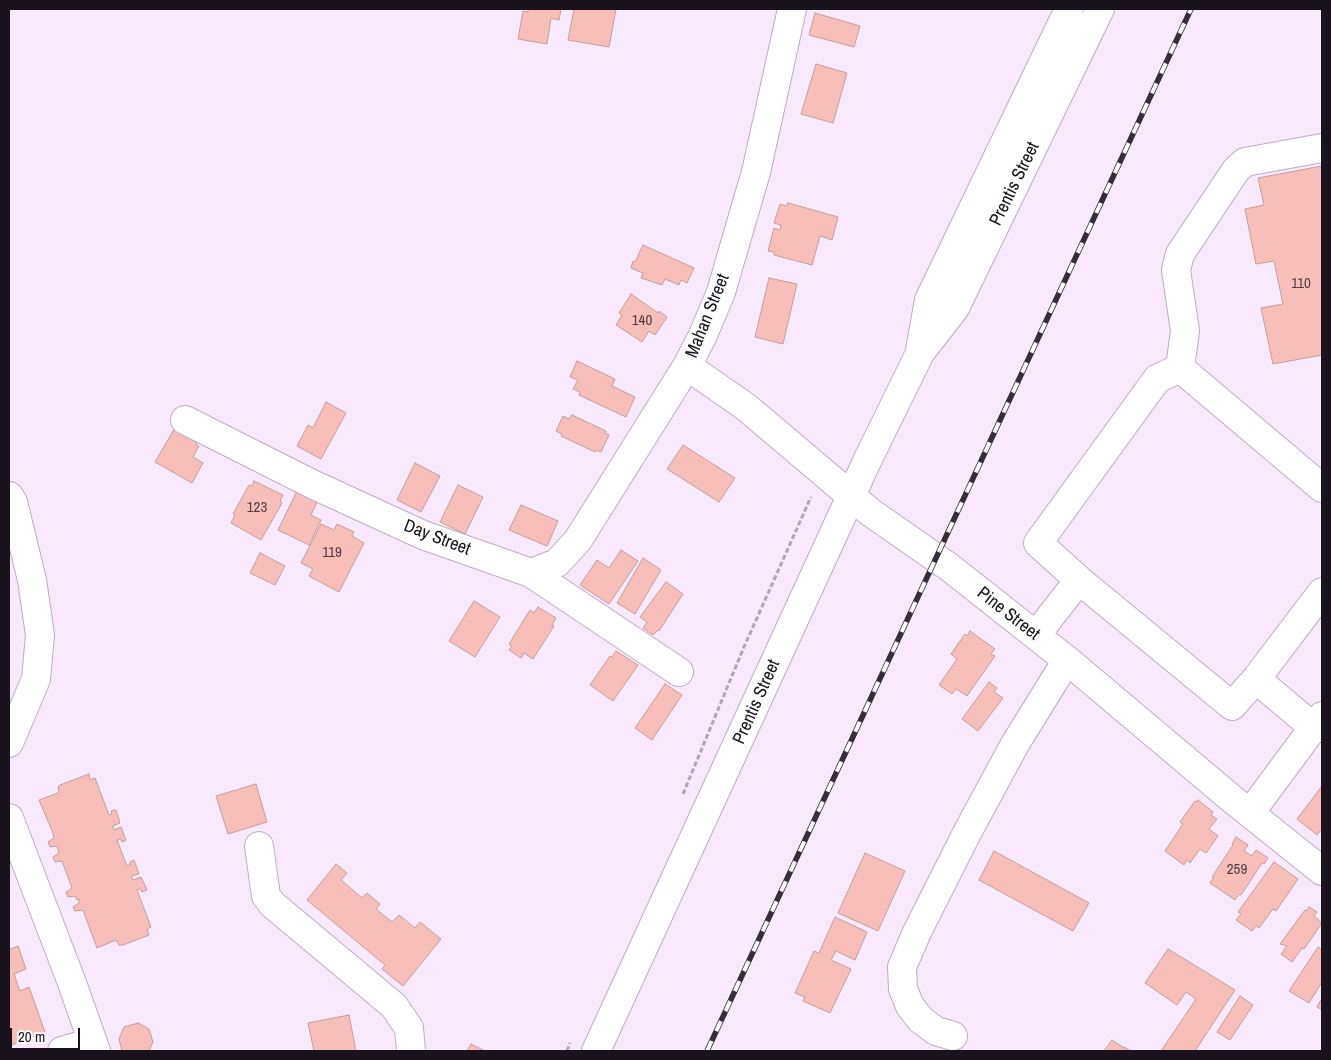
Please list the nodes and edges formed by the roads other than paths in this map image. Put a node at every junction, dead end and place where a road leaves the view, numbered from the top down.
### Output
1 (1069, 9) edge
2 (787, 10) edge
3 (1092, 12) edge
4 (1322, 148) edge
5 (920, 353) junction
6 (688, 366) junction
7 (1180, 368) junction
8 (185, 420) dead end
9 (1322, 488) edge
10 (9, 496) edge
11 (851, 496) junction
12 (531, 573) junction
13 (1079, 580) junction
14 (1322, 592) edge
15 (1036, 635) junction
16 (1067, 660) junction
17 (679, 672) dead end
18 (1256, 678) junction
19 (1318, 722) edge
20 (9, 742) edge
21 (1250, 813) junction
22 (9, 818) edge
23 (259, 846) dead end
24 (1322, 871) edge
25 (954, 1036) dead end
26 (94, 1047) edge
27 (62, 1051) edge
28 (411, 1051) edge
29 (596, 1051) edge

1 - 5 street, Prentis Street
2 - 6 street, Mahan Street
3 - 5 street, Prentis Street
4 - 7 street
5 - 11 street, Prentis Street
6 - 11 street, Pine Street
6 - 12 street, Mahan Street
7 - 9 street
7 - 13 street
8 - 12 street, Day Street
10 - 20 street
11 - 15 street, Pine Street
11 - 29 street, Prentis Street
12 - 17 street, Day Street
13 - 15 street
13 - 18 street
14 - 18 street
15 - 16 street, Pine Street
16 - 21 street, Pine Street
16 - 25 street
18 - 19 street
19 - 21 street
21 - 24 street, Pine Street
22 - 26 street
23 - 28 street
26 - 27 street

